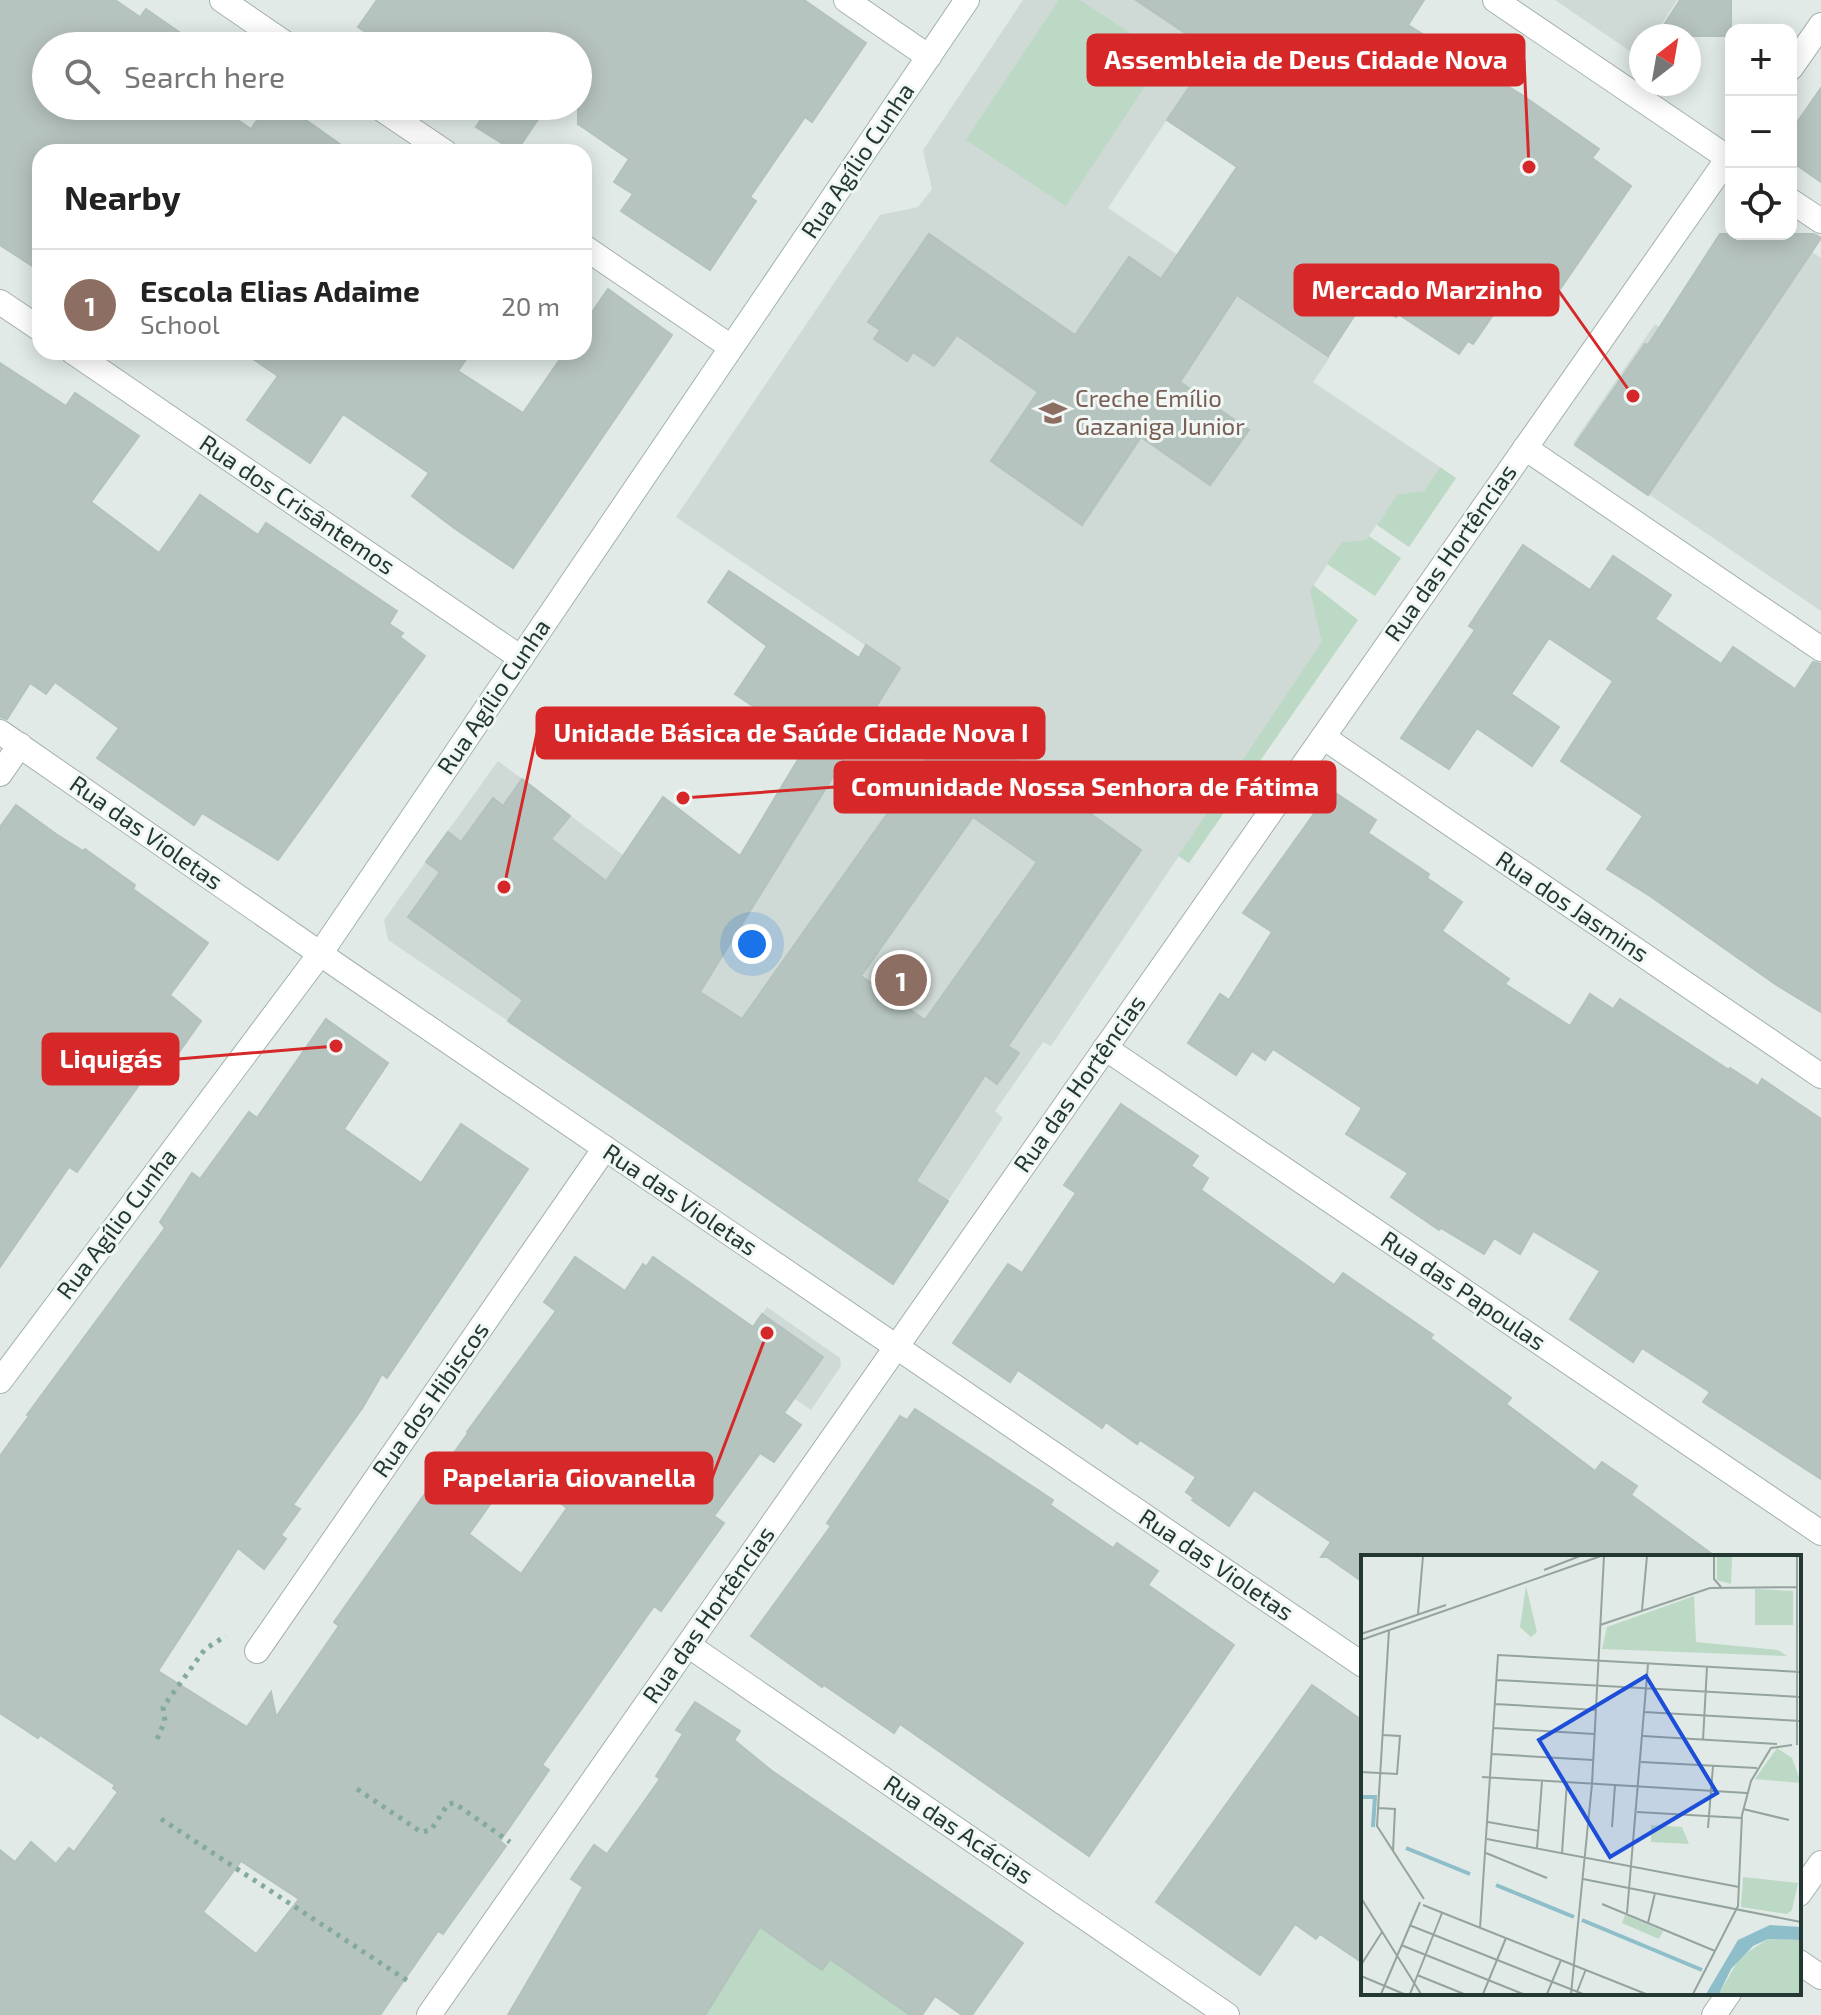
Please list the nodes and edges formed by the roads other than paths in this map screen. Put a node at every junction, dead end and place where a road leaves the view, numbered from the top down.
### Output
1 (222, 0) edge
2 (846, 0) edge
3 (967, 0) edge
4 (1495, 0) edge
5 (1821, 25) edge
6 (269, 32) edge
7 (929, 57) junction
8 (1797, 59) edge
9 (398, 120) edge
10 (433, 144) edge
11 (1725, 154) edge
12 (1725, 164) edge
13 (1797, 205) edge
14 (1821, 221) edge
15 (592, 252) edge
16 (0, 302) edge
17 (32, 324) edge
18 (731, 347) junction
19 (85, 360) edge
20 (1525, 448) junction
21 (1821, 649) edge
22 (521, 658) junction
23 (1323, 737) junction
24 (10, 738) edge
25 (0, 774) edge
26 (320, 954) junction
27 (1105, 1048) junction
28 (1821, 1076) edge
29 (605, 1148) junction
30 (896, 1347) junction
31 (0, 1381) edge
32 (1821, 1533) edge
33 (688, 1645) junction
34 (260, 1647) road end
35 (1361, 1664) edge
36 (1821, 1863) edge
37 (1801, 1891) edge
38 (1801, 1963) edge
39 (1821, 1977) edge
40 (1728, 1995) edge
41 (434, 2008) edge
42 (1227, 2015) edge
43 (1714, 2015) edge

1 - 6 street
2 - 7 street
3 - 7 street, Rua Agílio Cunha
4 - 11 street
5 - 8 street
7 - 18 street, Rua Agílio Cunha
9 - 10 street
12 - 20 street, Rua das Hortências
13 - 14 street
15 - 18 street
16 - 17 street
18 - 22 street, Rua Agílio Cunha
19 - 22 street, Rua dos Crisântemos
20 - 21 street
20 - 23 street, Rua das Hortências
22 - 26 street, Rua Agílio Cunha
23 - 27 street, Rua das Hortências
23 - 28 street, Rua dos Jasmins
24 - 25 street
24 - 26 street, Rua das Violetas
26 - 29 street, Rua das Violetas
26 - 31 street, Rua Agílio Cunha
27 - 30 street, Rua das Hortências
27 - 32 street, Rua das Papoulas
29 - 30 street, Rua das Violetas
29 - 34 street, Rua dos Hibiscos
30 - 33 street, Rua das Hortências
30 - 35 street, Rua das Violetas
33 - 41 street, Rua das Hortências
33 - 42 street, Rua das Acácias
36 - 37 street
38 - 39 street
40 - 43 street

